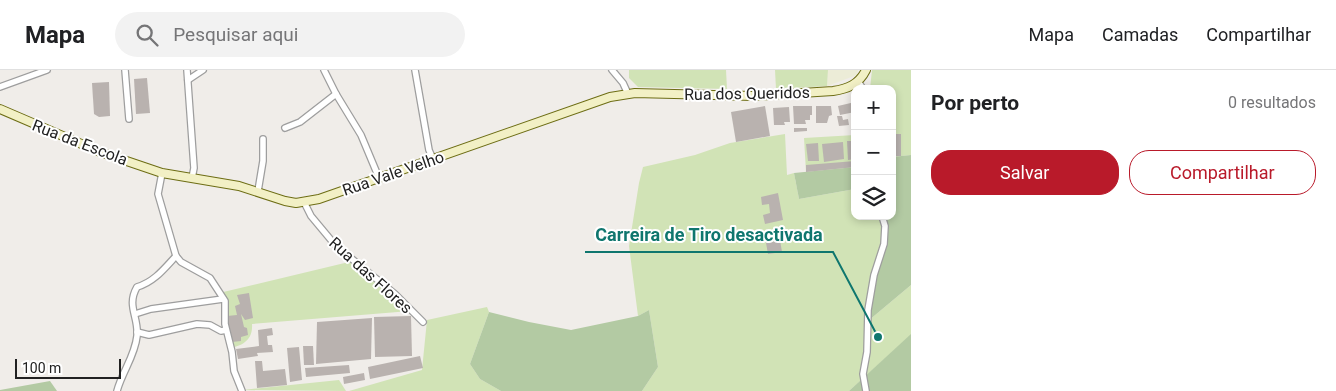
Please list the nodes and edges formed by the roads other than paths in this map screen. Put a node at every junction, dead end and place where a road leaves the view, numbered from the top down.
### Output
1 (47, 70) edge
2 (125, 70) edge
3 (187, 70) edge
4 (203, 70) edge
5 (324, 70) edge
6 (414, 70) edge
7 (612, 70) edge
8 (866, 70) edge
9 (620, 79) junction
10 (188, 80) junction
11 (858, 81) junction
12 (860, 85) edge
13 (0, 88) edge
14 (336, 94) junction
15 (628, 94) junction
16 (619, 95) junction
17 (0, 109) edge
18 (129, 119) dead end
19 (285, 128) dead end
20 (263, 139) dead end
21 (433, 159) junction
22 (162, 173) junction
23 (192, 178) junction
24 (379, 178) junction
25 (258, 191) junction
26 (304, 202) junction
27 (883, 220) edge
28 (176, 256) junction
29 (224, 299) junction
30 (134, 314) junction
31 (423, 322) dead end
32 (226, 330) junction
33 (137, 332) junction
34 (117, 391) edge
35 (242, 391) edge
36 (866, 391) edge

1 - 13 street
2 - 18 street
3 - 10 street
4 - 10 street
5 - 14 street
6 - 21 street
7 - 9 street
8 - 11 street
9 - 15 street
9 - 16 street
10 - 23 street
11 - 12 street
11 - 15 street, Rua dos Queridos
14 - 19 street
14 - 24 street
15 - 16 street, Rua dos Queridos
16 - 21 street, Rua Vale Velho
17 - 22 street, Rua da Escola
20 - 25 street
21 - 24 street, Rua Vale Velho
22 - 23 street, Rua Vale Velho
22 - 28 street
23 - 25 street, Rua Vale Velho
24 - 26 street, Rua Vale Velho
25 - 26 street, Rua Vale Velho
26 - 31 street, Rua das Flores
27 - 36 street
28 - 29 street
28 - 30 street
29 - 30 street
29 - 32 street
30 - 33 street
32 - 33 street
32 - 35 street
33 - 34 street

